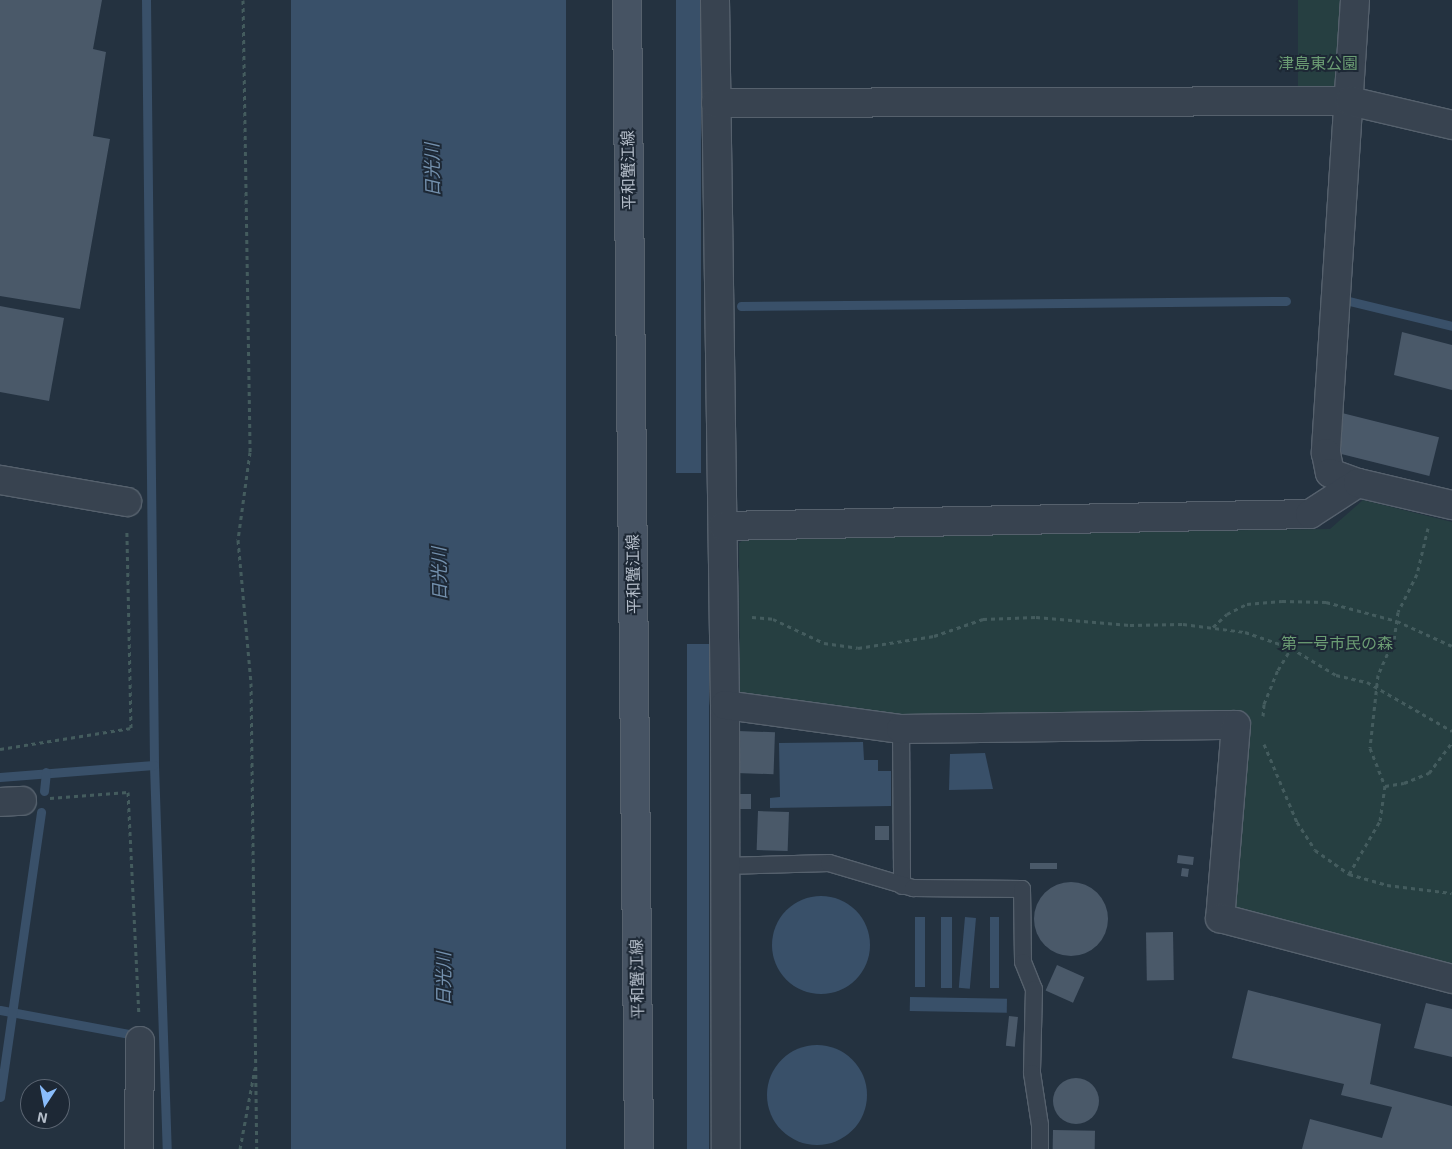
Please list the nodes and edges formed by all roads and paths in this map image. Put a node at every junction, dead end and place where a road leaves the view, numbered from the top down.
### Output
1 (243, 0) edge
2 (626, 0) edge
3 (715, 0) edge
4 (1356, 0) edge
5 (1350, 101) junction
6 (716, 103) junction
7 (1452, 125) edge
8 (0, 480) edge
9 (1358, 483) junction
10 (126, 502) joint
11 (1444, 503) edge
12 (723, 526) junction
13 (724, 614) junction
14 (1397, 621) junction
15 (1212, 627) junction
16 (1452, 646) edge
17 (1291, 648) junction
18 (1377, 689) junction
19 (724, 706) junction
20 (1262, 720) dead end
21 (901, 729) junction
22 (1452, 731) edge
23 (1261, 736) dead end
24 (1452, 743) edge
25 (0, 749) edge
26 (1385, 786) junction
27 (11, 801) edge
28 (724, 866) junction
29 (1350, 874) junction
30 (902, 886) junction
31 (1452, 893) edge
32 (1452, 979) edge
33 (140, 1041) joint
34 (257, 1060) junction
35 (139, 1149) edge
36 (240, 1149) edge
37 (257, 1149) edge
38 (638, 1149) edge
39 (726, 1149) edge
40 (1040, 1149) edge

1 - 34 path
2 - 38 main road, 平和蟹江線
3 - 6 street
4 - 5 street
5 - 6 street
5 - 7 street
5 - 9 street
6 - 12 street
8 - 10 street
9 - 11 street
9 - 12 street
10 - 25 path
11 - 14 path
12 - 13 street
13 - 15 path
13 - 19 street
14 - 15 path
14 - 16 path
14 - 18 path
15 - 17 path
17 - 18 path
17 - 20 path
18 - 22 path
18 - 26 path
19 - 21 street
19 - 28 street
21 - 30 lane
21 - 32 street
23 - 29 path
24 - 26 path
26 - 29 path
27 - 33 path
28 - 30 lane
28 - 39 street
29 - 31 path
30 - 40 lane
33 - 35 street
34 - 36 path
34 - 37 path

